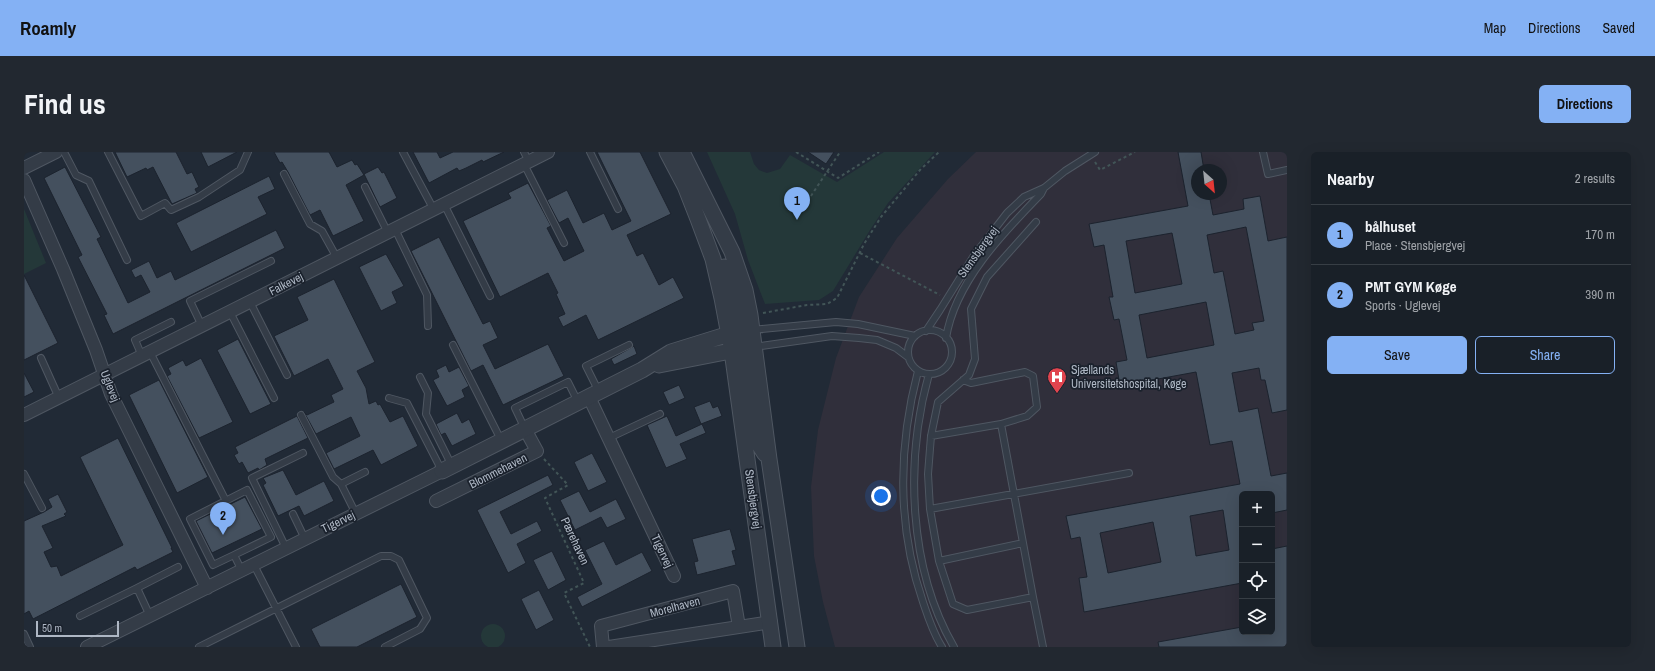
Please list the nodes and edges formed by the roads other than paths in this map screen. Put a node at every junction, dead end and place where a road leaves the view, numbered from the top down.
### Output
1 (56, 152) edge
2 (64, 152) edge
3 (108, 152) edge
4 (248, 152) edge
5 (403, 152) edge
6 (548, 152) edge
7 (590, 152) edge
8 (668, 152) edge
9 (682, 152) edge
10 (1263, 152) edge
11 (1093, 153) edge
12 (526, 159) edge
13 (24, 168) edge
14 (1287, 170) edge
15 (284, 174) dead end
16 (24, 180) edge
17 (365, 187) dead end
18 (1044, 188) junction
19 (439, 207) junction
20 (618, 209) dead end
21 (1036, 222) dead end
22 (392, 231) junction
23 (564, 243) dead end
24 (337, 258) junction
25 (127, 260) dead end
26 (271, 261) dead end
27 (490, 296) dead end
28 (250, 302) junction
29 (230, 312) junction
30 (171, 322) dead end
31 (202, 326) junction
32 (428, 326) dead end
33 (743, 327) junction
34 (926, 330) junction
35 (915, 336) junction
36 (946, 338) junction
37 (453, 345) dead end
38 (629, 345) dead end
39 (743, 349) junction
40 (146, 354) junction
41 (908, 357) junction
42 (41, 358) dead end
43 (642, 370) junction
44 (918, 371) junction
45 (929, 374) junction
46 (287, 375) dead end
47 (105, 376) junction
48 (420, 377) dead end
49 (963, 380) junction
50 (589, 397) junction
51 (59, 398) junction
52 (274, 398) dead end
53 (389, 398) dead end
54 (660, 414) dead end
55 (24, 415) edge
56 (300, 415) dead end
57 (1001, 424) junction
58 (525, 429) junction
59 (931, 436) junction
60 (609, 438) junction
61 (501, 441) junction
62 (303, 453) dead end
63 (447, 468) junction
64 (365, 472) dead end
65 (1129, 473) dead end
66 (24, 474) edge
67 (341, 484) junction
68 (1014, 494) junction
69 (226, 501) junction
70 (436, 501) dead end
71 (42, 508) dead end
72 (930, 509) junction
73 (293, 514) dead end
74 (356, 514) junction
75 (305, 539) junction
76 (1023, 543) junction
77 (286, 548) junction
78 (234, 555) junction
79 (940, 561) junction
80 (254, 564) junction
81 (178, 567) dead end
82 (242, 571) junction
83 (674, 576) dead end
84 (137, 588) junction
85 (207, 588) junction
86 (1033, 597) junction
87 (276, 608) junction
88 (80, 616) dead end
89 (150, 616) junction
90 (770, 622) junction
91 (739, 627) junction
92 (24, 634) edge
93 (30, 647) edge
94 (87, 647) edge
95 (199, 647) edge
96 (296, 647) edge
97 (385, 647) edge
98 (603, 647) edge
99 (608, 647) edge
100 (773, 647) edge
101 (798, 647) edge
102 (942, 647) edge
103 (954, 647) edge
104 (1043, 647) edge

1 - 13 street
2 - 25 lane
3 - 4 lane
5 - 19 lane
6 - 12 street, Falkevej
7 - 20 lane
8 - 33 street, Stensbjergvej
9 - 33 street, Stensbjergvej
10 - 14 lane
11 - 18 lane, Stensbjergvej
12 - 19 street, Falkevej
12 - 23 lane
15 - 24 lane
16 - 47 street, Uglevej
17 - 22 lane
18 - 34 lane, Stensbjergvej
18 - 36 lane, Stensbjergvej
19 - 22 street, Falkevej
19 - 27 lane
21 - 49 lane
22 - 24 street, Falkevej
22 - 32 lane
24 - 28 street, Falkevej
26 - 31 lane
28 - 29 street, Falkevej
28 - 46 lane
29 - 31 street, Falkevej
29 - 52 lane
30 - 40 lane
31 - 40 street, Falkevej
33 - 35 lane
33 - 39 street, Stensbjergvej
33 - 39 street, Stensbjergvej
33 - 43 street, Tigervej
34 - 35 lane
34 - 36 lane
35 - 41 lane
36 - 45 lane
37 - 61 lane
38 - 50 lane
39 - 41 lane
39 - 43 street, Tigervej
39 - 90 street, Stensbjergvej
39 - 101 street, Stensbjergvej
40 - 47 street, Falkevej
40 - 69 lane
41 - 44 lane
42 - 51 lane
43 - 50 street, Tigervej
44 - 45 lane
44 - 102 lane
45 - 103 lane
47 - 51 street, Falkevej
47 - 85 street, Uglevej
48 - 63 lane
49 - 57 lane
49 - 59 lane
50 - 58 street, Tigervej
50 - 58 lane
50 - 60 street, Tigervej
51 - 55 street, Falkevej
53 - 63 lane
54 - 60 lane
56 - 67 lane
57 - 59 lane
57 - 68 lane
58 - 61 street, Tigervej
58 - 70 street, Blommehaven
59 - 72 lane
60 - 83 street, Tigervej
61 - 63 street, Tigervej
62 - 77 lane
63 - 74 street, Tigervej
64 - 67 lane
65 - 68 lane
66 - 71 lane
67 - 74 lane
68 - 72 lane
68 - 76 lane
69 - 78 lane
69 - 78 lane
72 - 79 lane
73 - 75 lane
74 - 75 street, Tigervej
75 - 77 street, Tigervej
76 - 79 lane
76 - 86 lane
77 - 80 street, Tigervej
78 - 82 lane
79 - 86 lane
80 - 82 street, Tigervej
80 - 87 lane
81 - 84 lane
82 - 85 street, Tigervej
84 - 88 lane
84 - 89 lane
85 - 89 street, Tigervej
86 - 104 lane
87 - 95 lane
87 - 96 lane
87 - 97 lane
89 - 94 street, Tigervej
90 - 91 street
90 - 100 street, Stensbjergvej
91 - 98 street, Morelhaven
91 - 99 street
92 - 93 lane

